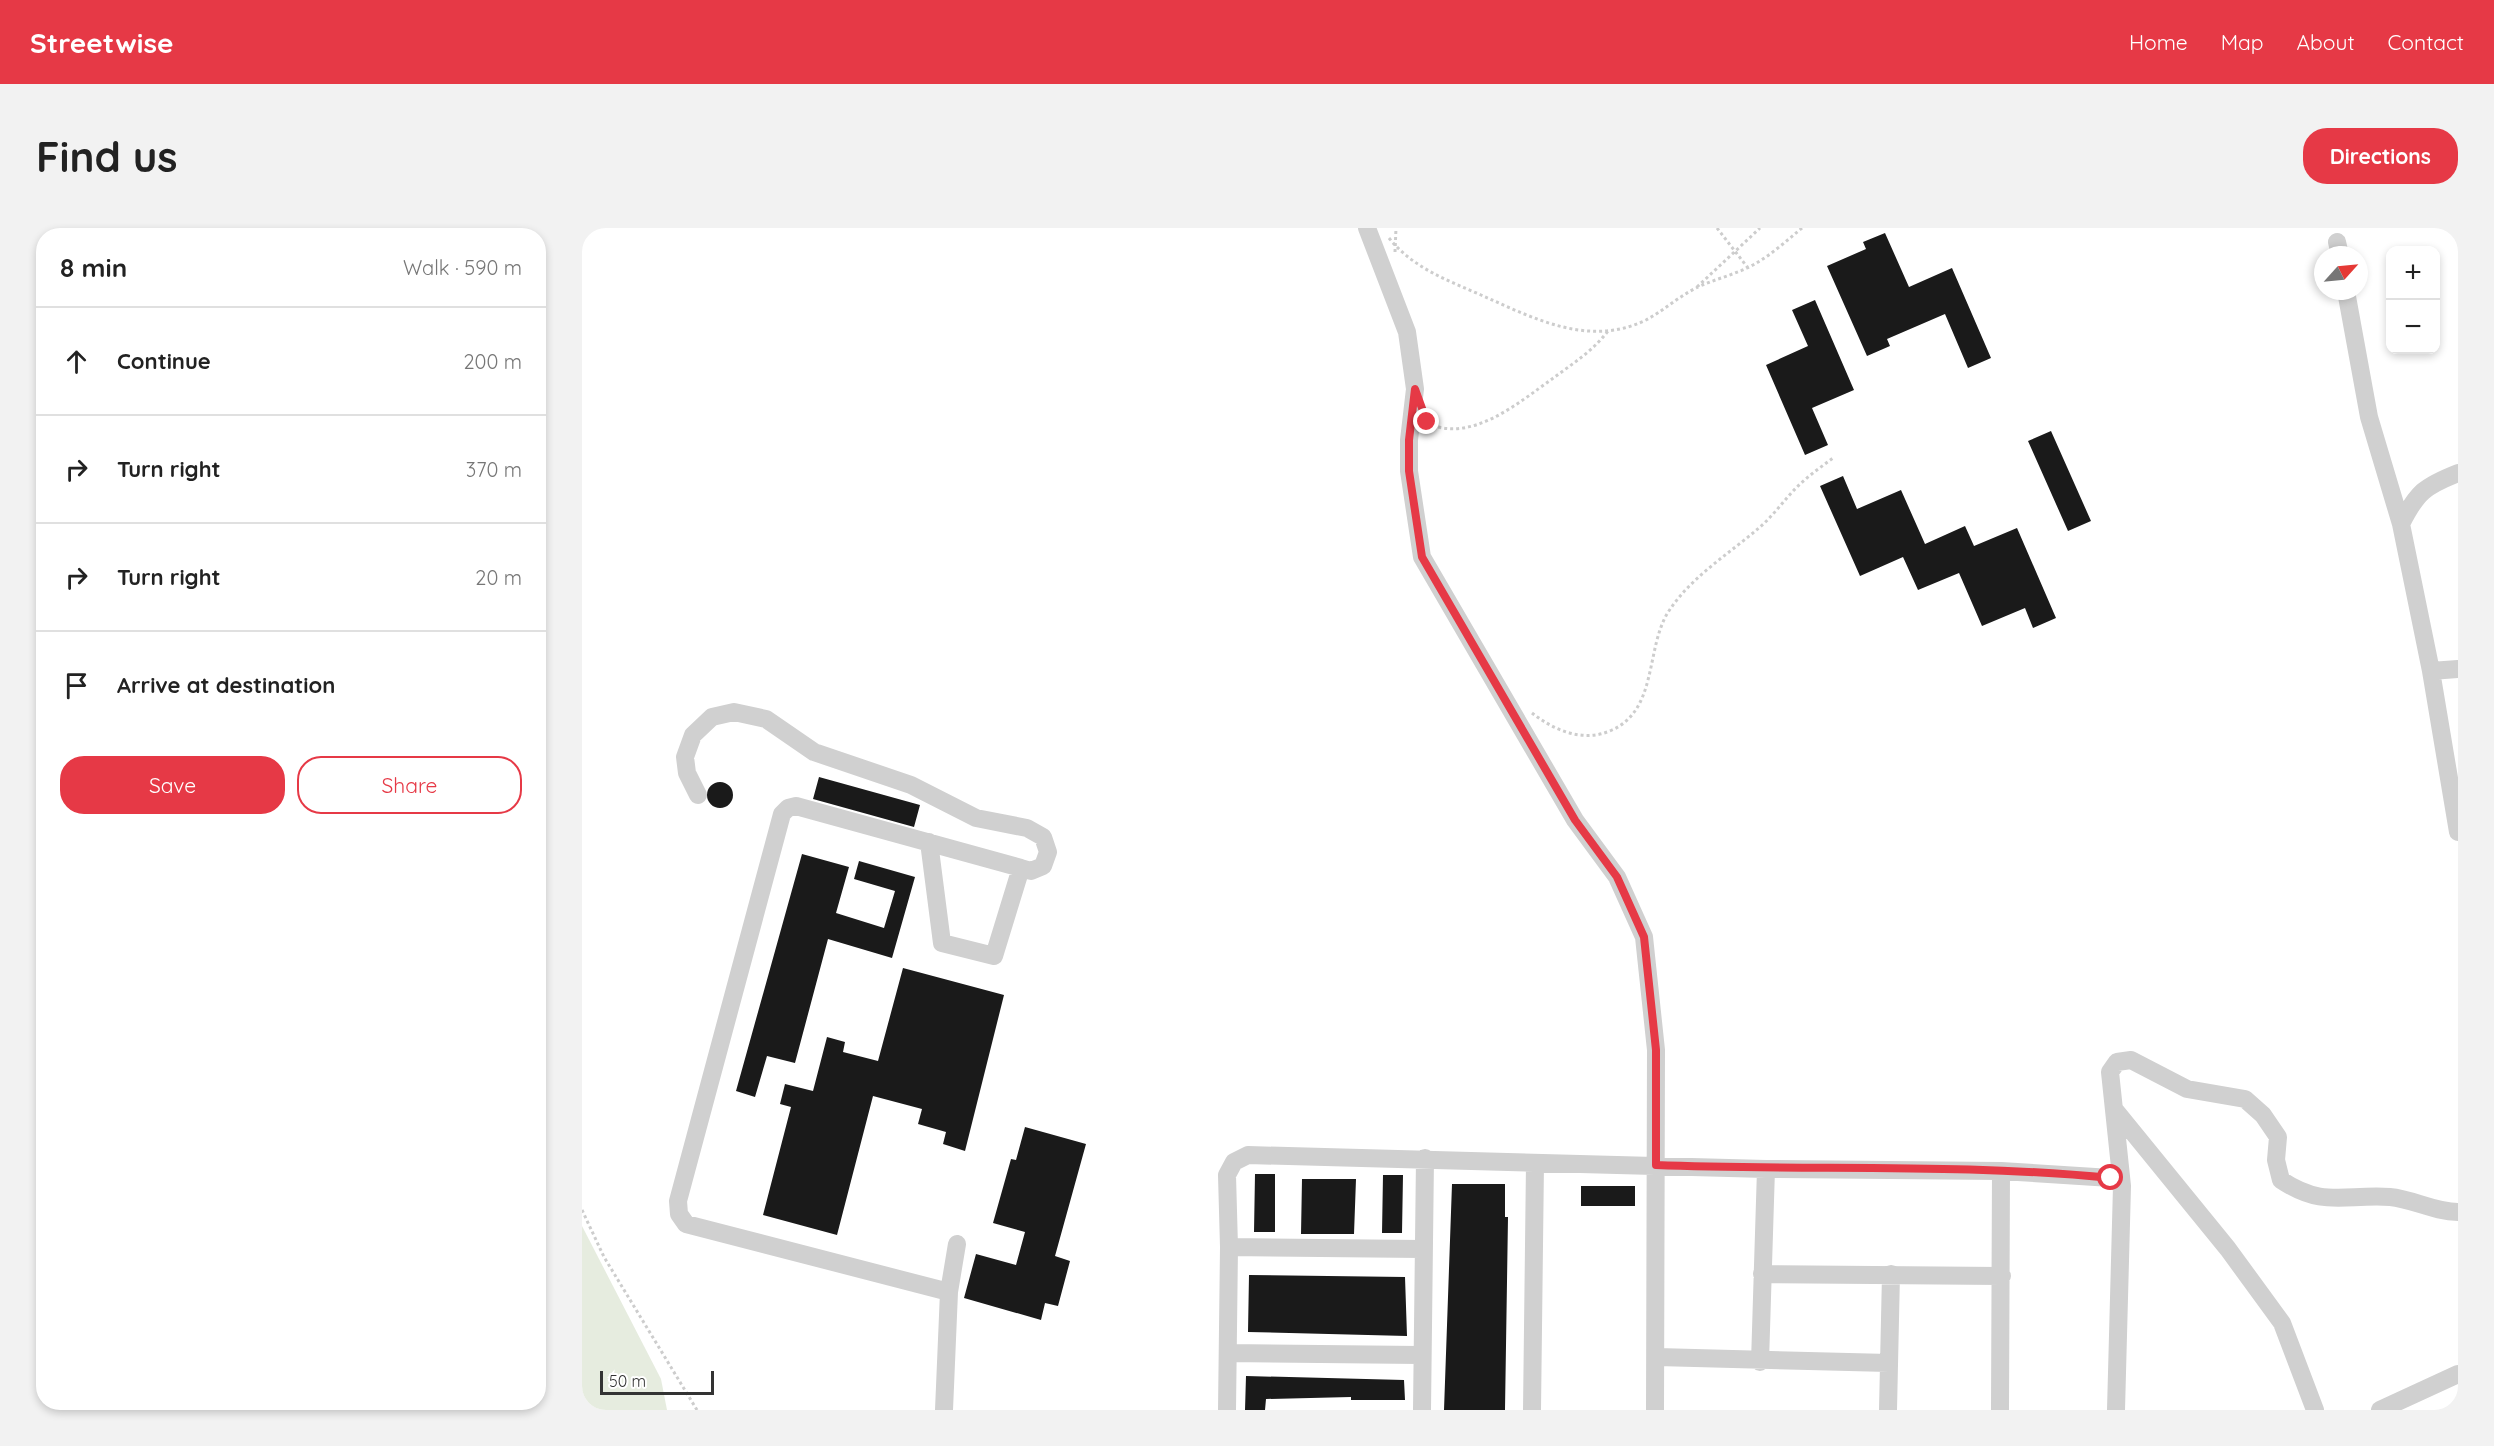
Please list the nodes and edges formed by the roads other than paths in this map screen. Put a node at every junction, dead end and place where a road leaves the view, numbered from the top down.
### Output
1 (1367, 228) edge
2 (2348, 300) edge
3 (2458, 473) edge
4 (2401, 524) junction
5 (2458, 669) edge
6 (2431, 671) junction
7 (698, 795) dead end
8 (2458, 832) edge
9 (929, 842) junction
10 (1021, 868) junction
11 (2114, 1109) junction
12 (1425, 1158) junction
13 (1535, 1163) junction
14 (1656, 1165) junction
15 (1766, 1169) junction
16 (2001, 1171) junction
17 (2122, 1186) junction
18 (2458, 1212) edge
19 (957, 1244) dead end
20 (1229, 1247) junction
21 (1422, 1249) junction
22 (1762, 1274) junction
23 (1891, 1274) junction
24 (2002, 1276) junction
25 (949, 1292) junction
26 (1228, 1353) junction
27 (1420, 1355) junction
28 (1657, 1358) junction
29 (1760, 1362) junction
30 (1889, 1363) junction
31 (2458, 1374) edge
32 (944, 1410) edge
33 (1227, 1410) edge
34 (1422, 1410) edge
35 (1532, 1410) edge
36 (1655, 1410) edge
37 (1888, 1410) edge
38 (2000, 1410) edge
39 (2116, 1410) edge
40 (2315, 1410) edge
41 (2379, 1410) edge

1 - 14 street
2 - 4 street
3 - 4 street
4 - 6 street
5 - 6 street
6 - 8 street
7 - 10 street
9 - 10 street
9 - 10 street
9 - 25 street
11 - 17 street
11 - 18 street
11 - 40 street
12 - 13 street
12 - 20 street
12 - 21 street
13 - 14 street
13 - 35 street
14 - 15 street
14 - 28 street
15 - 16 street
15 - 22 street
16 - 17 street
16 - 24 street
17 - 39 street
19 - 25 street
20 - 21 street
20 - 26 street
21 - 27 street
22 - 23 street
22 - 29 street
23 - 24 street
23 - 30 street
24 - 38 street
25 - 32 street
26 - 27 street
26 - 33 street
27 - 34 street
28 - 29 street
28 - 36 street
29 - 30 street
30 - 37 street
31 - 41 street

